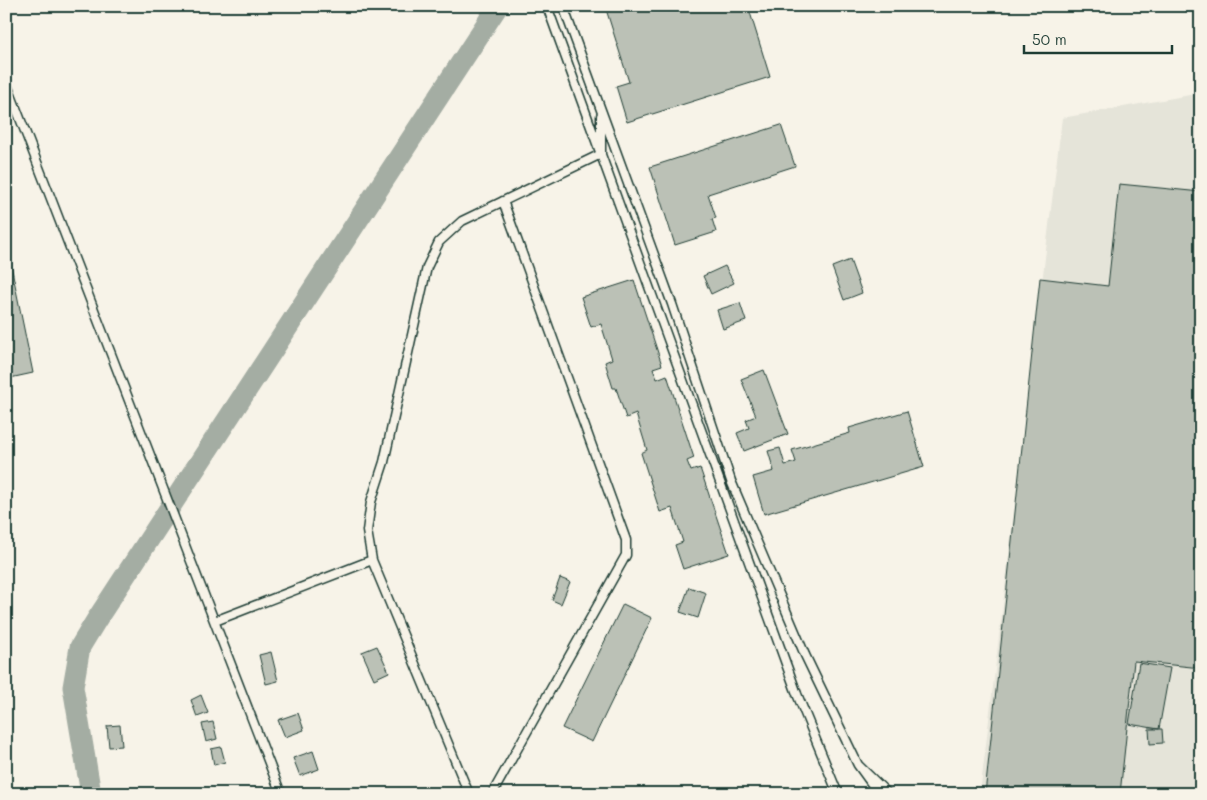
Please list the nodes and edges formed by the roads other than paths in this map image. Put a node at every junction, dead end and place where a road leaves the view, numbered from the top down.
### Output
1 (547, 6) edge
2 (563, 6) edge
3 (6, 82) edge
4 (601, 109) junction
5 (601, 154) junction
6 (503, 201) junction
7 (372, 560) junction
8 (215, 621) junction
9 (858, 765) junction
10 (281, 794) edge
11 (469, 794) edge
12 (492, 794) edge
13 (838, 794) edge
14 (879, 794) edge
15 (888, 794) edge

1 - 5 lane
2 - 4 lane
3 - 8 lane
4 - 5 lane
4 - 9 lane
5 - 6 lane
5 - 13 lane
6 - 7 lane
6 - 12 lane
7 - 8 lane
7 - 11 lane
8 - 10 lane
9 - 14 lane
9 - 15 lane

